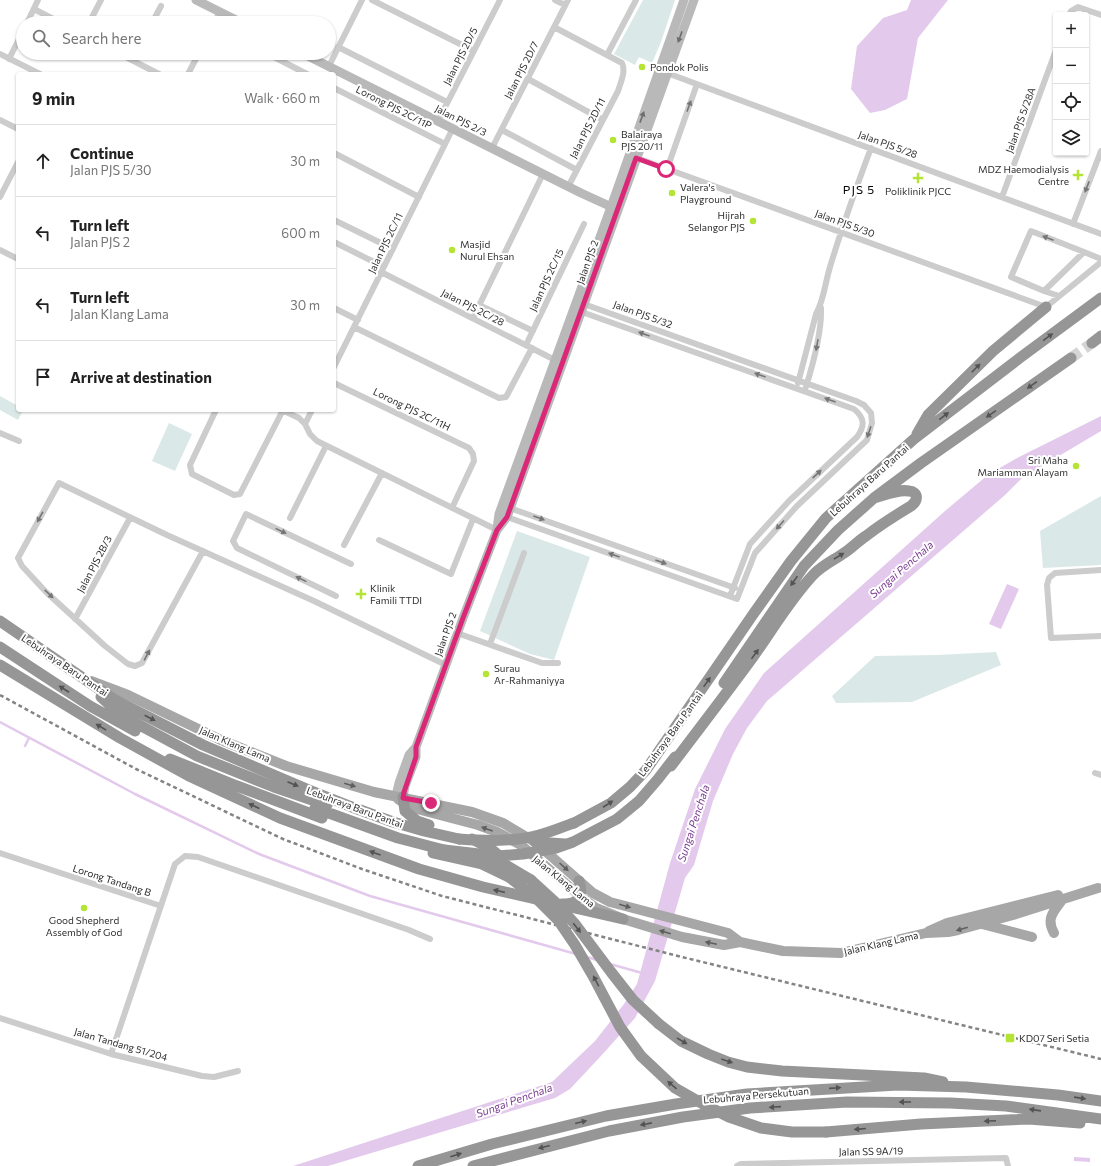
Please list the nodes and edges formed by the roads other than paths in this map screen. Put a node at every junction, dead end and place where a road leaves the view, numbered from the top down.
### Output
1 (38, 0) edge
2 (101, 0) edge
3 (196, 0) edge
4 (362, 0) edge
5 (372, 0) edge
6 (500, 0) edge
7 (555, 0) edge
8 (636, 0) edge
9 (684, 0) edge
10 (694, 0) edge
11 (567, 3) edge
12 (161, 6) dead end
13 (34, 9) junction
14 (220, 12) junction
15 (1070, 12) edge
16 (1101, 15) edge
17 (30, 16) edge
18 (48, 16) edge
19 (93, 16) edge
20 (156, 16) edge
21 (218, 16) edge
22 (228, 16) edge
23 (554, 27) junction
24 (16, 45) edge
25 (338, 47) junction
26 (336, 51) edge
27 (474, 51) junction
28 (0, 54) edge
29 (607, 55) junction
30 (1053, 58) edge
31 (9, 59) junction
32 (132, 60) edge
33 (195, 60) edge
34 (280, 60) edge
35 (317, 60) edge
36 (332, 60) edge
37 (329, 66) junction
38 (36, 72) edge
39 (155, 72) edge
40 (189, 72) edge
41 (303, 72) edge
42 (667, 73) junction
43 (528, 79) junction
44 (697, 84) junction
45 (336, 89) edge
46 (447, 102) junction
47 (0, 120) edge
48 (603, 120) junction
49 (438, 121) junction
50 (16, 128) edge
51 (453, 128) junction
52 (502, 130) junction
53 (445, 144) junction
54 (492, 148) junction
55 (871, 148) junction
56 (1101, 151) edge
57 (336, 154) edge
58 (636, 158) junction
59 (16, 166) edge
60 (666, 169) junction
61 (577, 170) junction
62 (543, 174) junction
63 (0, 182) edge
64 (6, 185) junction
65 (568, 187) junction
66 (0, 197) edge
67 (419, 197) junction
68 (1002, 197) junction
69 (614, 208) junction
70 (336, 221) edge
71 (584, 224) dead end
72 (1073, 224) junction
73 (841, 232) junction
74 (1101, 234) edge
75 (336, 243) edge
76 (393, 249) junction
77 (0, 250) edge
78 (1084, 252) junction
79 (16, 258) edge
80 (1101, 260) edge
81 (383, 269) junction
82 (1044, 291) junction
83 (1059, 296) junction
84 (1101, 298) edge
85 (479, 305) junction
86 (579, 306) junction
87 (820, 306) junction
88 (1046, 307) junction
89 (336, 309) edge
90 (472, 318) junction
91 (358, 320) junction
92 (354, 327) junction
93 (533, 331) junction
94 (1101, 336) edge
95 (1092, 343) tunnel mouth
96 (529, 347) junction
97 (1071, 358) tunnel mouth
98 (555, 360) junction
99 (336, 363) edge
100 (798, 380) junction
101 (336, 384) edge
102 (808, 384) junction
103 (796, 388) junction
104 (805, 392) junction
105 (215, 412) edge
106 (281, 412) edge
107 (286, 412) edge
108 (311, 412) edge
109 (305, 424) junction
110 (0, 433) edge
111 (914, 439) junction
112 (19, 441) dead end
113 (326, 446) junction
114 (382, 473) junction
115 (874, 498) junction
116 (452, 508) junction
117 (504, 511) junction
118 (130, 518) junction
119 (290, 518) dead end
120 (473, 519) junction
121 (497, 530) junction
122 (379, 540) dead end
123 (344, 545) dead end
124 (203, 551) junction
125 (524, 553) dead end
126 (351, 564) dead end
127 (1101, 570) edge
128 (733, 587) junction
129 (741, 590) junction
130 (336, 596) dead end
131 (730, 596) junction
132 (75, 619) junction
133 (0, 621) edge
134 (458, 633) junction
135 (1101, 636) edge
136 (490, 644) junction
137 (0, 647) edge
138 (558, 663) dead end
139 (0, 665) edge
140 (446, 665) junction
141 (80, 677) junction
142 (120, 738) junction
143 (401, 799) junction
144 (535, 842) junction
145 (0, 853) edge
146 (531, 880) junction
147 (579, 881) junction
148 (1099, 887) edge
149 (580, 896) junction
150 (1062, 900) junction
151 (551, 903) junction
152 (161, 906) junction
153 (623, 919) junction
154 (980, 923) junction
155 (926, 933) junction
156 (1054, 934) dead end
157 (1032, 937) dead end
158 (430, 939) dead end
159 (740, 942) junction
160 (0, 1018) edge
161 (111, 1054) junction
162 (238, 1071) dead end
163 (966, 1087) junction
164 (1101, 1101) edge
165 (1101, 1119) edge
166 (1101, 1125) edge
167 (488, 1163) edge
168 (890, 1164) edge
169 (418, 1166) edge
170 (473, 1166) edge
171 (737, 1166) edge
172 (1008, 1166) edge

1 - 13 street
2 - 19 street
3 - 14 main road
4 - 25 street
5 - 27 street
6 - 27 street, Jalan PJS 2D/5
7 - 11 street
8 - 29 street
69 -> 9 main road
10 -> 42 main road, Jalan PJS 2
11 - 23 street, Jalan PJS 2D/7
12 - 20 street
13 - 17 street
13 - 18 street
14 - 21 street
14 - 22 main road
15 - 16 street
23 - 29 street
23 - 43 street, Jalan PJS 2D/7
24 - 31 street
25 - 26 street
25 - 46 street
27 - 46 street, Jalan PJS 2D/5
28 - 31 street
29 - 48 street, Jalan PJS 2D/11
30 - 68 street, Jalan PJS 5/28A
31 - 38 street
32 - 39 street
33 - 40 street
34 - 41 street
35 - 37 main road, Jalan PJS 2/3
36 - 37 street
37 - 49 main road, Jalan PJS 2/3
42 - 44 street, Jalan PJS 5/28
42 - 58 main road, Jalan PJS 2
43 - 48 street
43 - 52 street, Jalan PJS 2D/7
44 - 55 street, Jalan PJS 5/28
60 -> 44 street
45 - 53 street, Lorong PJS 2C/11P
46 - 49 street, Jalan PJS 2D/5
47 - 50 street
48 - 61 street, Jalan PJS 2D/11
49 - 51 main road, Jalan PJS 2/3
51 - 53 street, Jalan PJS 2C/11
51 - 54 main road, Jalan PJS 2/3
52 - 54 street, Jalan PJS 2D/7
52 - 61 street
53 - 67 street, Jalan PJS 2C/11
54 - 62 main road, Jalan PJS 2/3
55 - 68 street, Jalan PJS 5/28
55 - 73 street
56 -> 72 street
57 - 67 street
58 - 60 street, Jalan PJS 5/30
58 - 69 main road, Jalan PJS 2
59 - 64 street
60 - 73 street, Jalan PJS 5/30
61 - 65 street, Jalan PJS 2D/11
62 - 65 main road, Jalan PJS 2/3
62 - 85 street
63 - 64 street
64 - 66 street
65 - 69 main road, Jalan PJS 2/3
67 - 76 street, Jalan PJS 2C/11
68 - 72 street, Jalan PJS 5/28
69 - 86 main road, Jalan PJS 2
70 - 76 street
71 - 93 street, Jalan PJS 2C/15
72 - 74 street, Jalan PJS 5/28
73 - 87 street
73 - 88 street, Jalan PJS 5/30
75 - 81 street, Jalan PJS 2C/28
76 - 81 street, Jalan PJS 2C/11
77 - 79 street
78 - 80 street
78 - 82 street
78 -> 82 street
80 - 83 street
81 - 90 street, Jalan PJS 2C/28
81 - 91 street, Jalan PJS 2C/11
82 - 83 street
83 - 88 street
111 -> 84 highway, Lebuhraya Baru Pantai
85 - 90 street
85 - 93 street
86 - 98 main road, Jalan PJS 2
86 - 100 street, Jalan PJS 5/32
103 -> 86 street, Jalan PJS 5/32
86 - 117 main road, Jalan PJS 2
87 - 100 street
87 -> 102 street
111 -> 88 highway
89 - 91 street
90 - 96 street, Jalan PJS 2C/28
91 - 92 street, Jalan PJS 2C/11
92 - 96 street, Jalan PJS 2C/15
92 - 99 street, Jalan PJS 2C/11
93 - 96 street, Jalan PJS 2C/15
94 - 95 highway
96 - 98 street, Jalan PJS 2C/28
97 -> 115 highway, Lebuhraya Baru Pantai
98 - 117 main road, Jalan PJS 2
100 - 102 street, Jalan PJS 5/32
100 - 103 street
101 - 116 street, Lorong PJS 2C/11H
102 - 104 street
102 -> 129 street, Jalan PJS 5/32
103 - 104 street, Jalan PJS 5/32
128 -> 104 street, Jalan PJS 5/32
105 - 106 street
107 - 109 street
108 - 109 street
109 - 113 street
110 - 112 street
141 -> 111 highway, Lebuhraya Baru Pantai, bridge
113 - 114 street
113 - 119 street
114 - 116 street
114 - 123 street
115 -> 137 highway, Lebuhraya Baru Pantai, bridge
144 -> 115 highway
116 - 120 street
117 - 121 main road, Jalan PJS 2
117 -> 128 street
131 -> 117 street
118 - 124 street
118 - 132 street, Jalan PJS 2B/3
118 -> 132 street
120 - 121 street
120 - 122 street
121 - 134 main road, Jalan PJS 2
132 -> 124 street
124 - 140 street
125 - 136 street
130 -> 126 street
127 - 135 street
128 - 129 street
128 - 131 street
129 - 131 street
133 - 141 highway, Lebuhraya Baru Pantai
134 - 136 street
134 - 140 main road, Jalan PJS 2
136 - 138 street
142 -> 139 highway
140 - 143 main road, Jalan PJS 2
141 -> 143 main road, Jalan Klang Lama
141 - 146 highway
151 -> 142 highway
166 -> 142 highway, bridge
143 - 144 main road, Jalan Klang Lama
143 - 146 highway
149 -> 143 main road, Jalan Klang Lama
144 -> 147 main road, Jalan Klang Lama
145 - 152 street, Lorong Tandang B
146 -> 163 highway, bridge
147 - 149 highway
147 -> 159 main road, Jalan Klang Lama
148 - 150 main road, Jalan Klang Lama
148 - 155 main road, Jalan Klang Lama
149 - 151 highway
149 - 153 main road, Jalan Klang Lama
150 - 154 main road, Jalan Klang Lama
150 - 156 main road
151 - 153 highway
152 - 158 street
152 - 161 street, Lorong Tandang B
159 -> 153 main road, Jalan Klang Lama
154 -> 155 main road, Jalan Klang Lama
154 - 157 main road
155 - 159 main road, Jalan Klang Lama
160 - 161 street, Jalan Tandang 51/204
161 - 162 street, Jalan Tandang 51/204
163 -> 164 highway, Lebuhraya Persekutuan
169 -> 163 highway, Lebuhraya Persekutuan
165 -> 167 highway, Lebuhraya Persekutuan
167 - 170 highway, Lebuhraya Persekutuan
168 - 171 street, Jalan SS 9A/19
168 - 172 street, Jalan SS 9A/19

